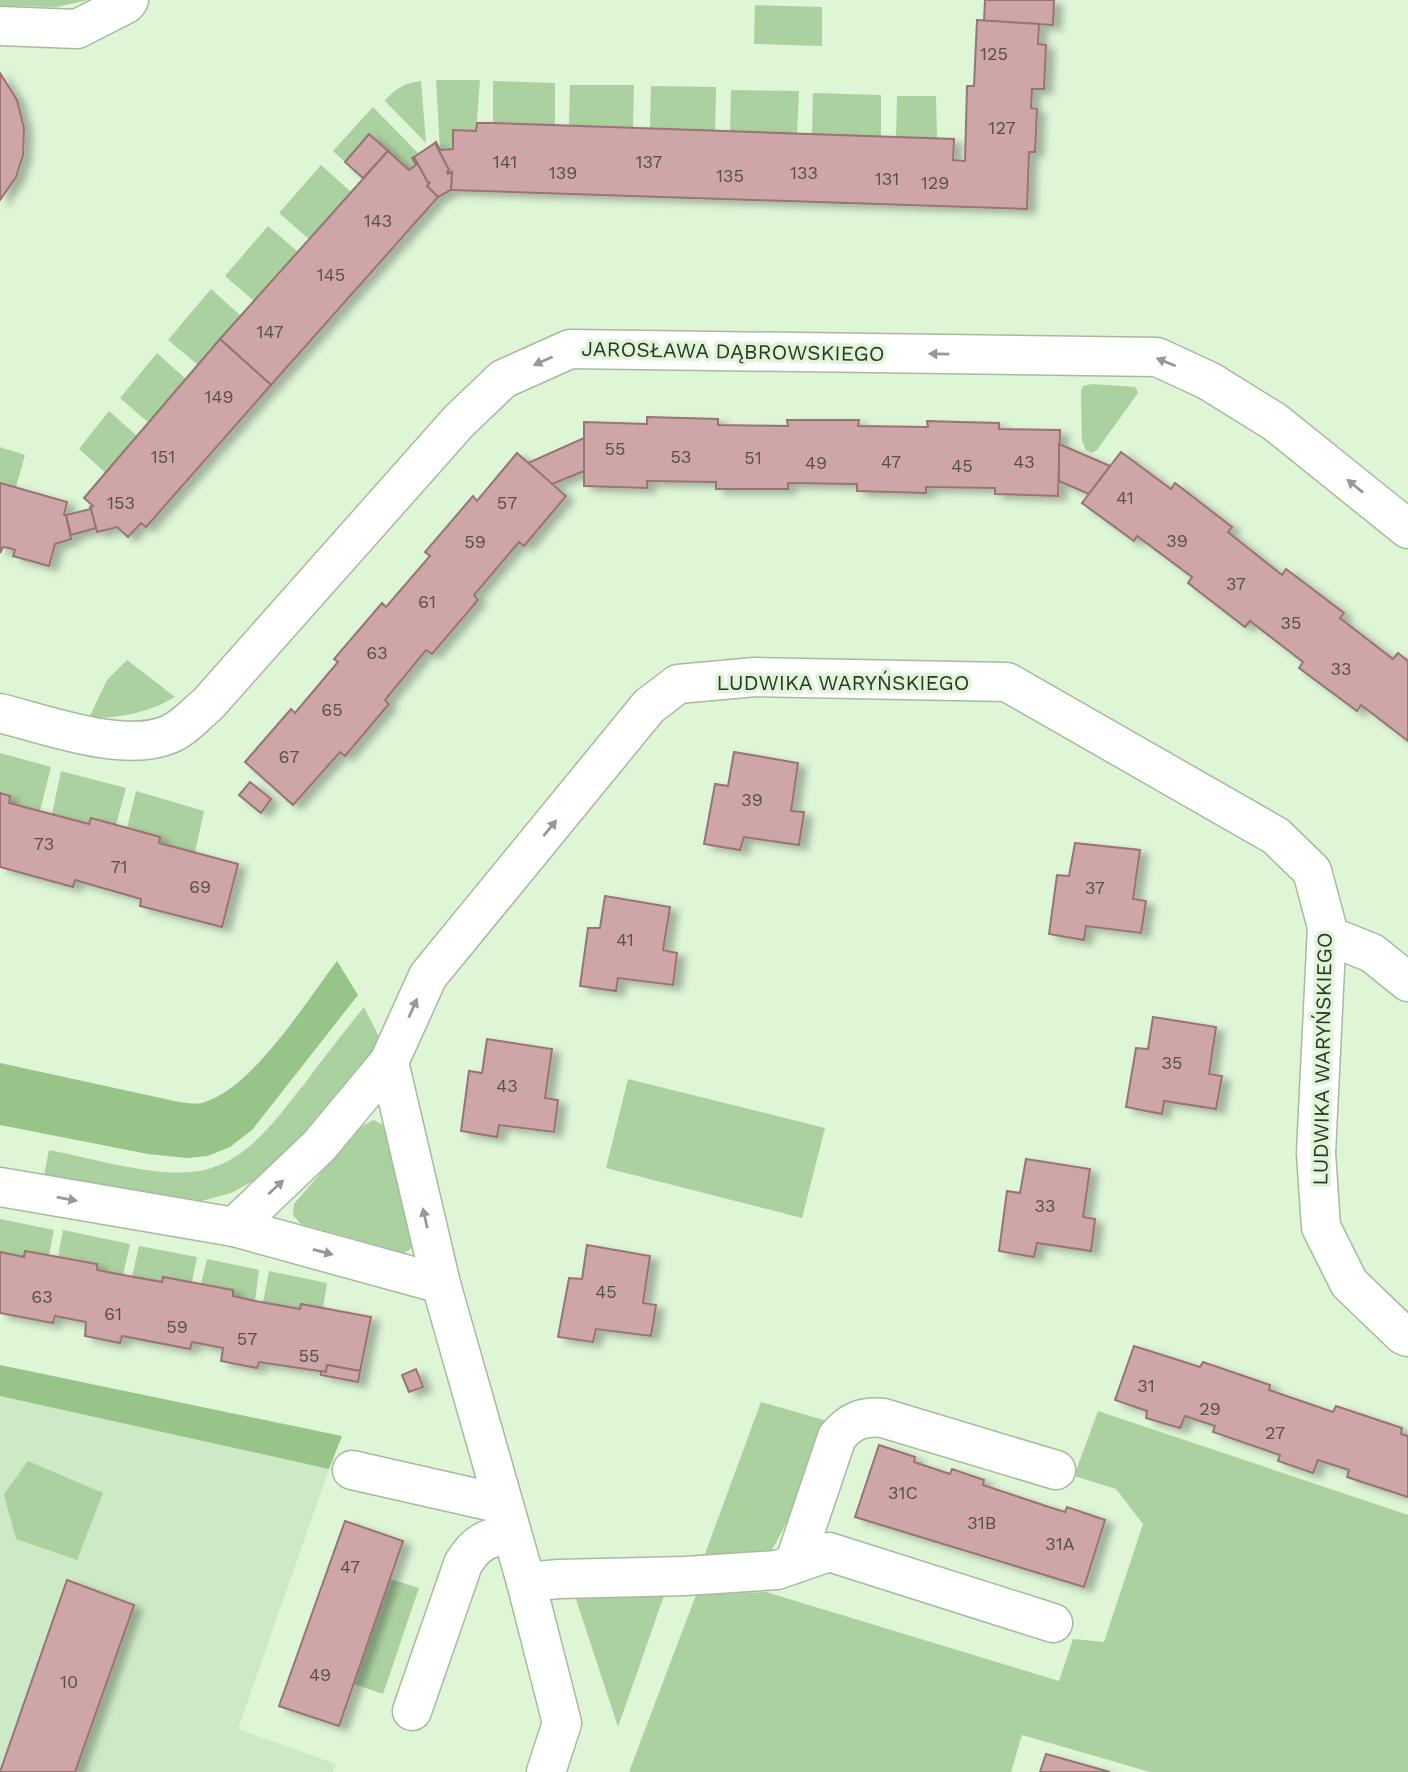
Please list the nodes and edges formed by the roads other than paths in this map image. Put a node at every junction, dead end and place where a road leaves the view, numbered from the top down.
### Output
1 (130, 0) edge
2 (0, 26) edge
3 (1408, 529) edge
4 (0, 713) edge
5 (1327, 935) junction
6 (1408, 982) edge
7 (389, 1062) junction
8 (0, 1187) edge
9 (234, 1227) junction
10 (441, 1284) junction
11 (1408, 1337) edge
12 (352, 1470) dead end
13 (1056, 1470) dead end
14 (507, 1519) junction
15 (794, 1564) junction
16 (526, 1582) junction
17 (1054, 1623) dead end
18 (412, 1712) dead end
19 (546, 1772) edge

1 - 2 street
3 -> 4 street, JAROSŁAWA DĄBROWSKIEGO
5 - 6 street
7 -> 5 street, LUDWIKA WARYŃSKIEGO
5 - 11 street, LUDWIKA WARYŃSKIEGO
9 -> 7 street, LUDWIKA WARYŃSKIEGO
10 -> 7 street
8 -> 9 street
9 -> 10 street
10 - 14 street
12 - 14 street
13 - 15 street
14 - 16 street
14 - 18 street
15 - 16 street
15 - 17 street
16 - 19 street

